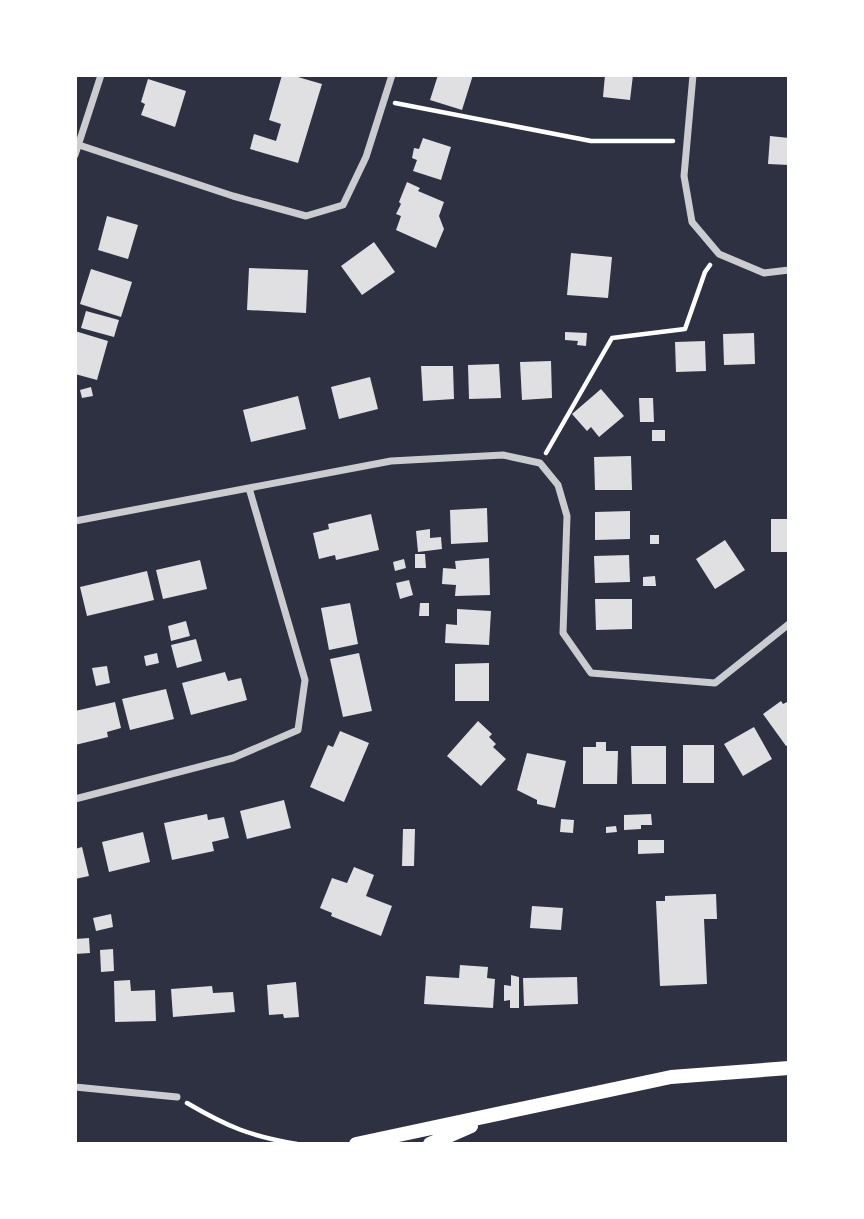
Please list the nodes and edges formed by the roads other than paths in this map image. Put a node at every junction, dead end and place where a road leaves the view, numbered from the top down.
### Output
1 (101, 75) edge
2 (392, 75) edge
3 (692, 75) edge
4 (79, 145) junction
5 (75, 155) edge
6 (789, 270) edge
7 (249, 488) junction
8 (75, 522) edge
9 (789, 624) edge
10 (75, 799) edge
11 (789, 1068) edge
12 (75, 1087) edge
13 (177, 1097) road end
14 (501, 1114) junction
15 (356, 1144) edge
16 (430, 1144) edge

1 - 4 street
2 - 4 street
3 - 6 street
4 - 5 street
7 - 8 street
7 - 9 street
7 - 10 street
11 - 14 main road
12 - 13 street
14 - 15 main road
14 - 16 main road

